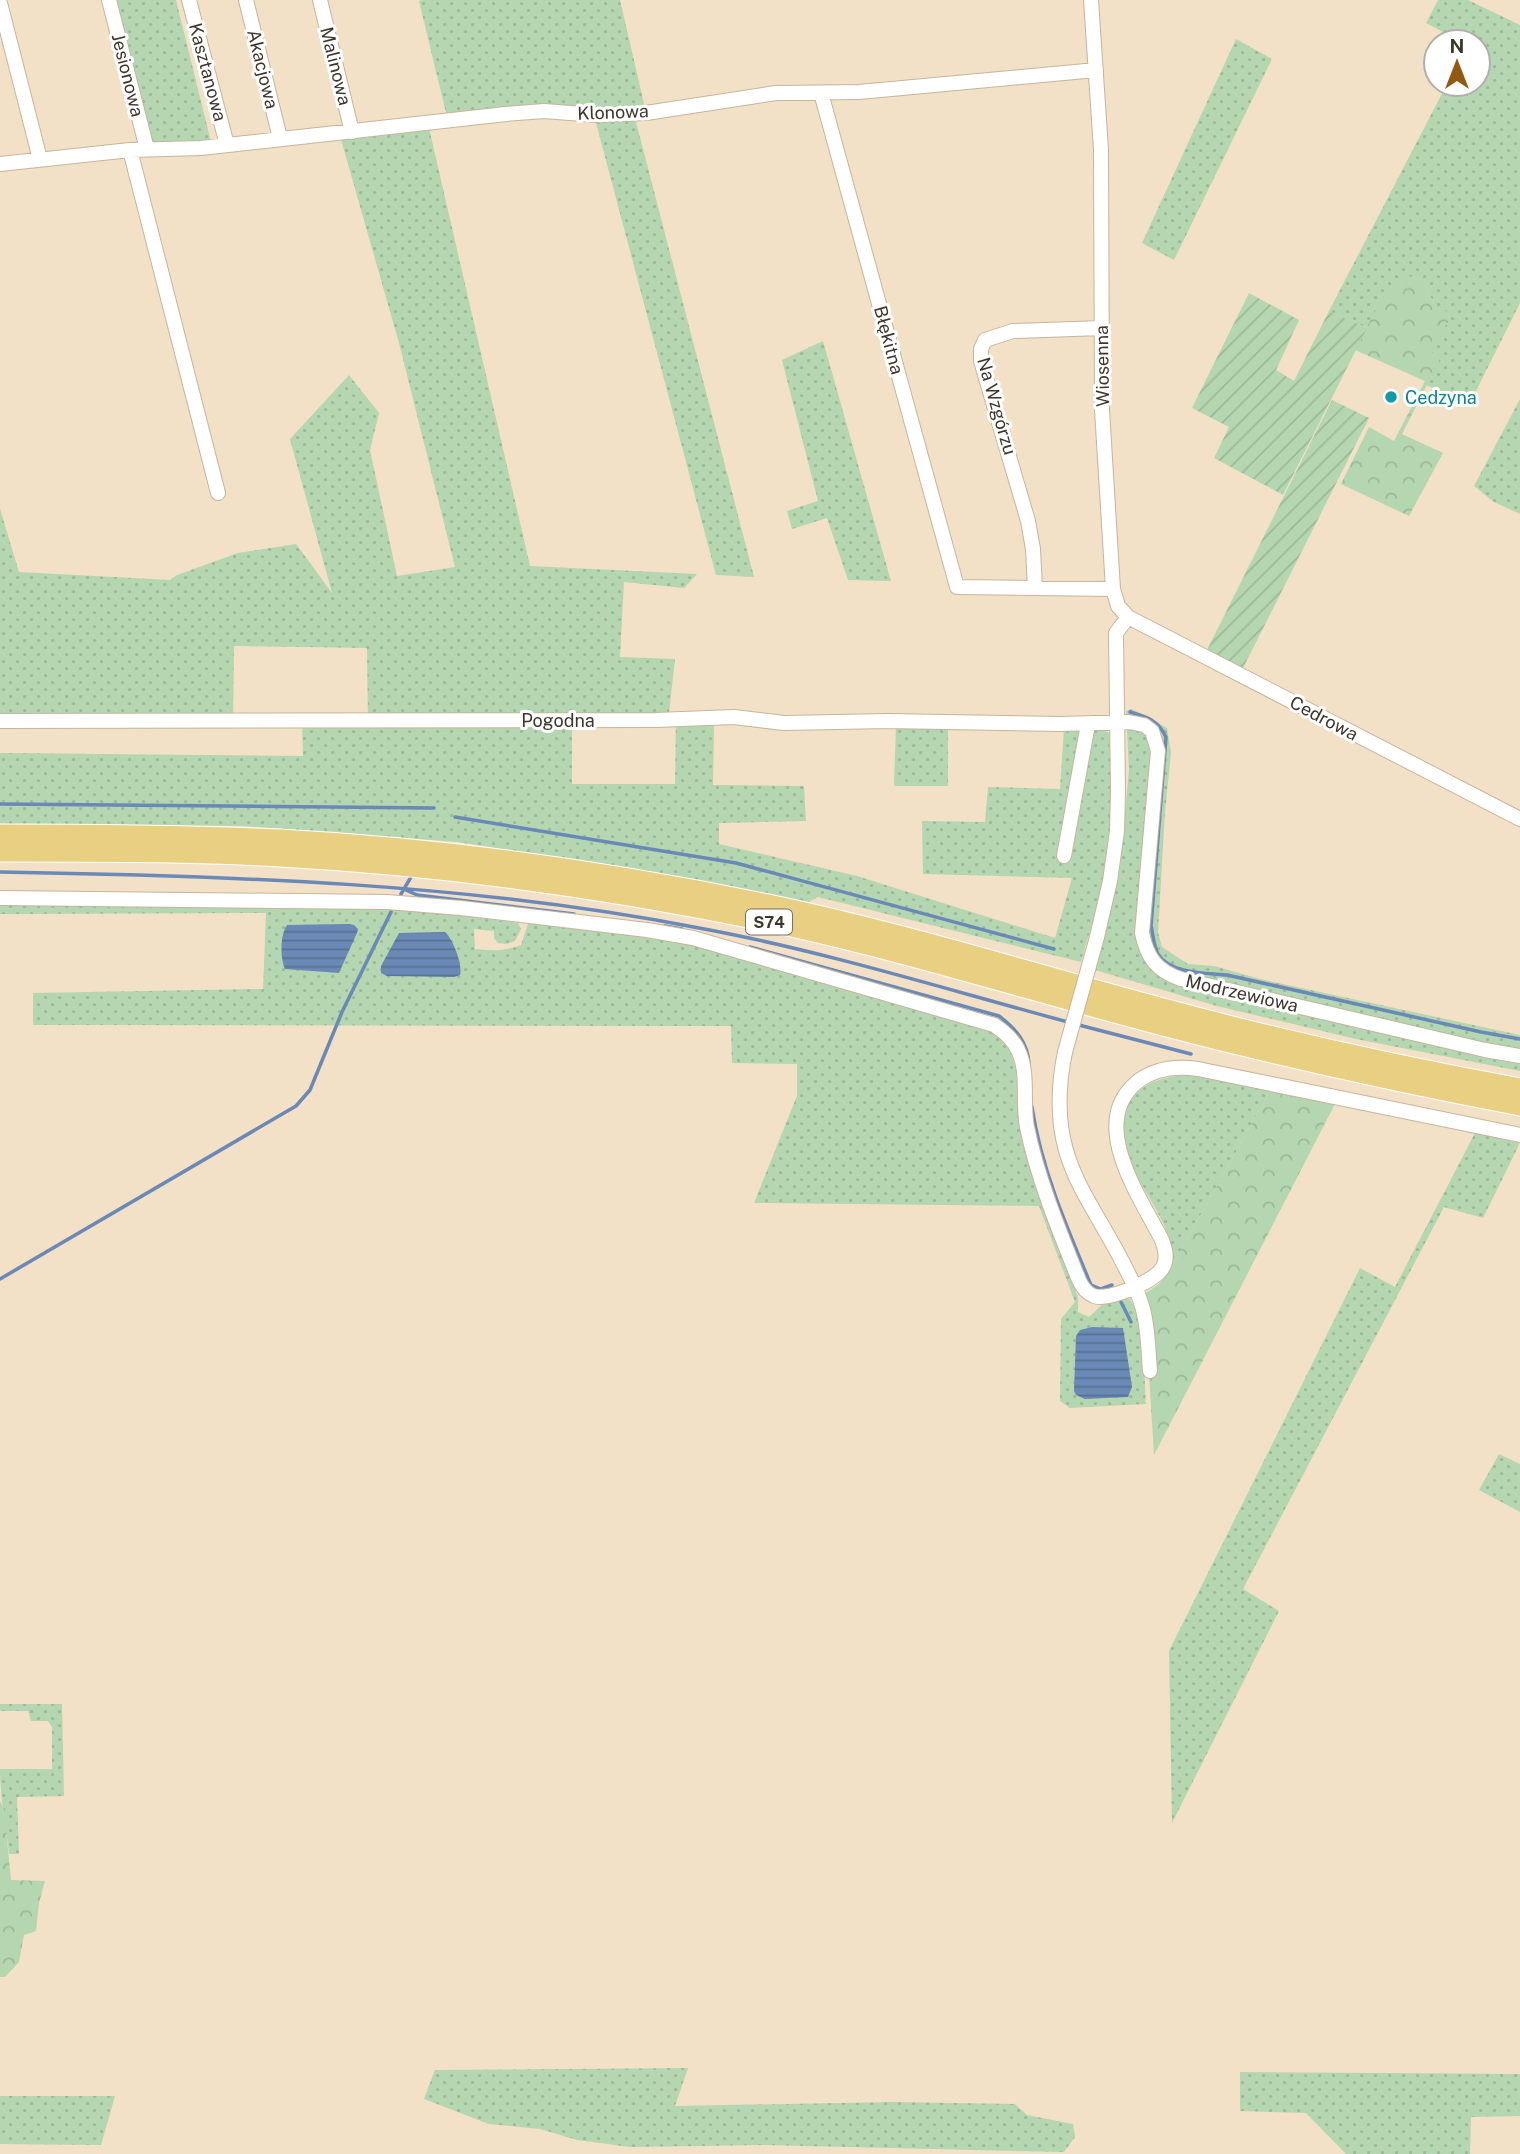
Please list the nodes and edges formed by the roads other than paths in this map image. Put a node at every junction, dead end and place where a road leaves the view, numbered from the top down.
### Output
1 (109, 0) edge
2 (189, 0) edge
3 (246, 0) edge
4 (320, 0) edge
5 (1091, 0) edge
6 (0, 3) edge
7 (1096, 69) junction
8 (821, 93) junction
9 (352, 132) junction
10 (281, 138) junction
11 (228, 145) junction
12 (146, 149) junction
13 (131, 150) junction
14 (40, 159) junction
15 (0, 164) edge
16 (1102, 328) junction
17 (218, 493) dead end
18 (1035, 588) junction
19 (1113, 589) junction
20 (1128, 617) junction
21 (0, 721) edge
22 (1116, 723) junction
23 (1088, 724) junction
24 (1520, 818) edge
25 (0, 835) edge
26 (0, 852) edge
27 (1064, 856) dead end
28 (0, 898) edge
29 (1520, 1056) edge
30 (1520, 1088) edge
31 (1520, 1106) edge
32 (1520, 1135) edge
33 (1134, 1286) junction
34 (1150, 1371) dead end

1 - 12 street, Jesionowa
2 - 11 street, Kasztanowa
3 - 10 street, Akacjowa
4 - 9 street, Malinowa
5 - 7 street, Wiosenna
6 - 14 street
7 - 8 street, Klonowa
7 - 16 street, Wiosenna
8 - 9 street, Klonowa
8 - 18 street, Błękitna
9 - 10 street, Klonowa
10 - 11 street, Klonowa
11 - 12 street, Klonowa
12 - 13 street, Klonowa
13 - 14 street, Klonowa
13 - 17 street
14 - 15 street, Klonowa
16 - 18 street, Na Wzgórzu
16 - 19 street, Wiosenna
18 - 19 street
19 - 20 street, Wiosenna
20 - 22 street
20 - 24 street, Cedrowa
21 - 23 street, Pogodna
22 - 23 street, Pogodna
22 - 29 street, Modrzewiowa
22 - 33 street, bridge
23 - 27 street
25 - 30 highway, S74
26 - 31 highway, S74
28 - 33 street
32 - 33 street
33 - 34 street

